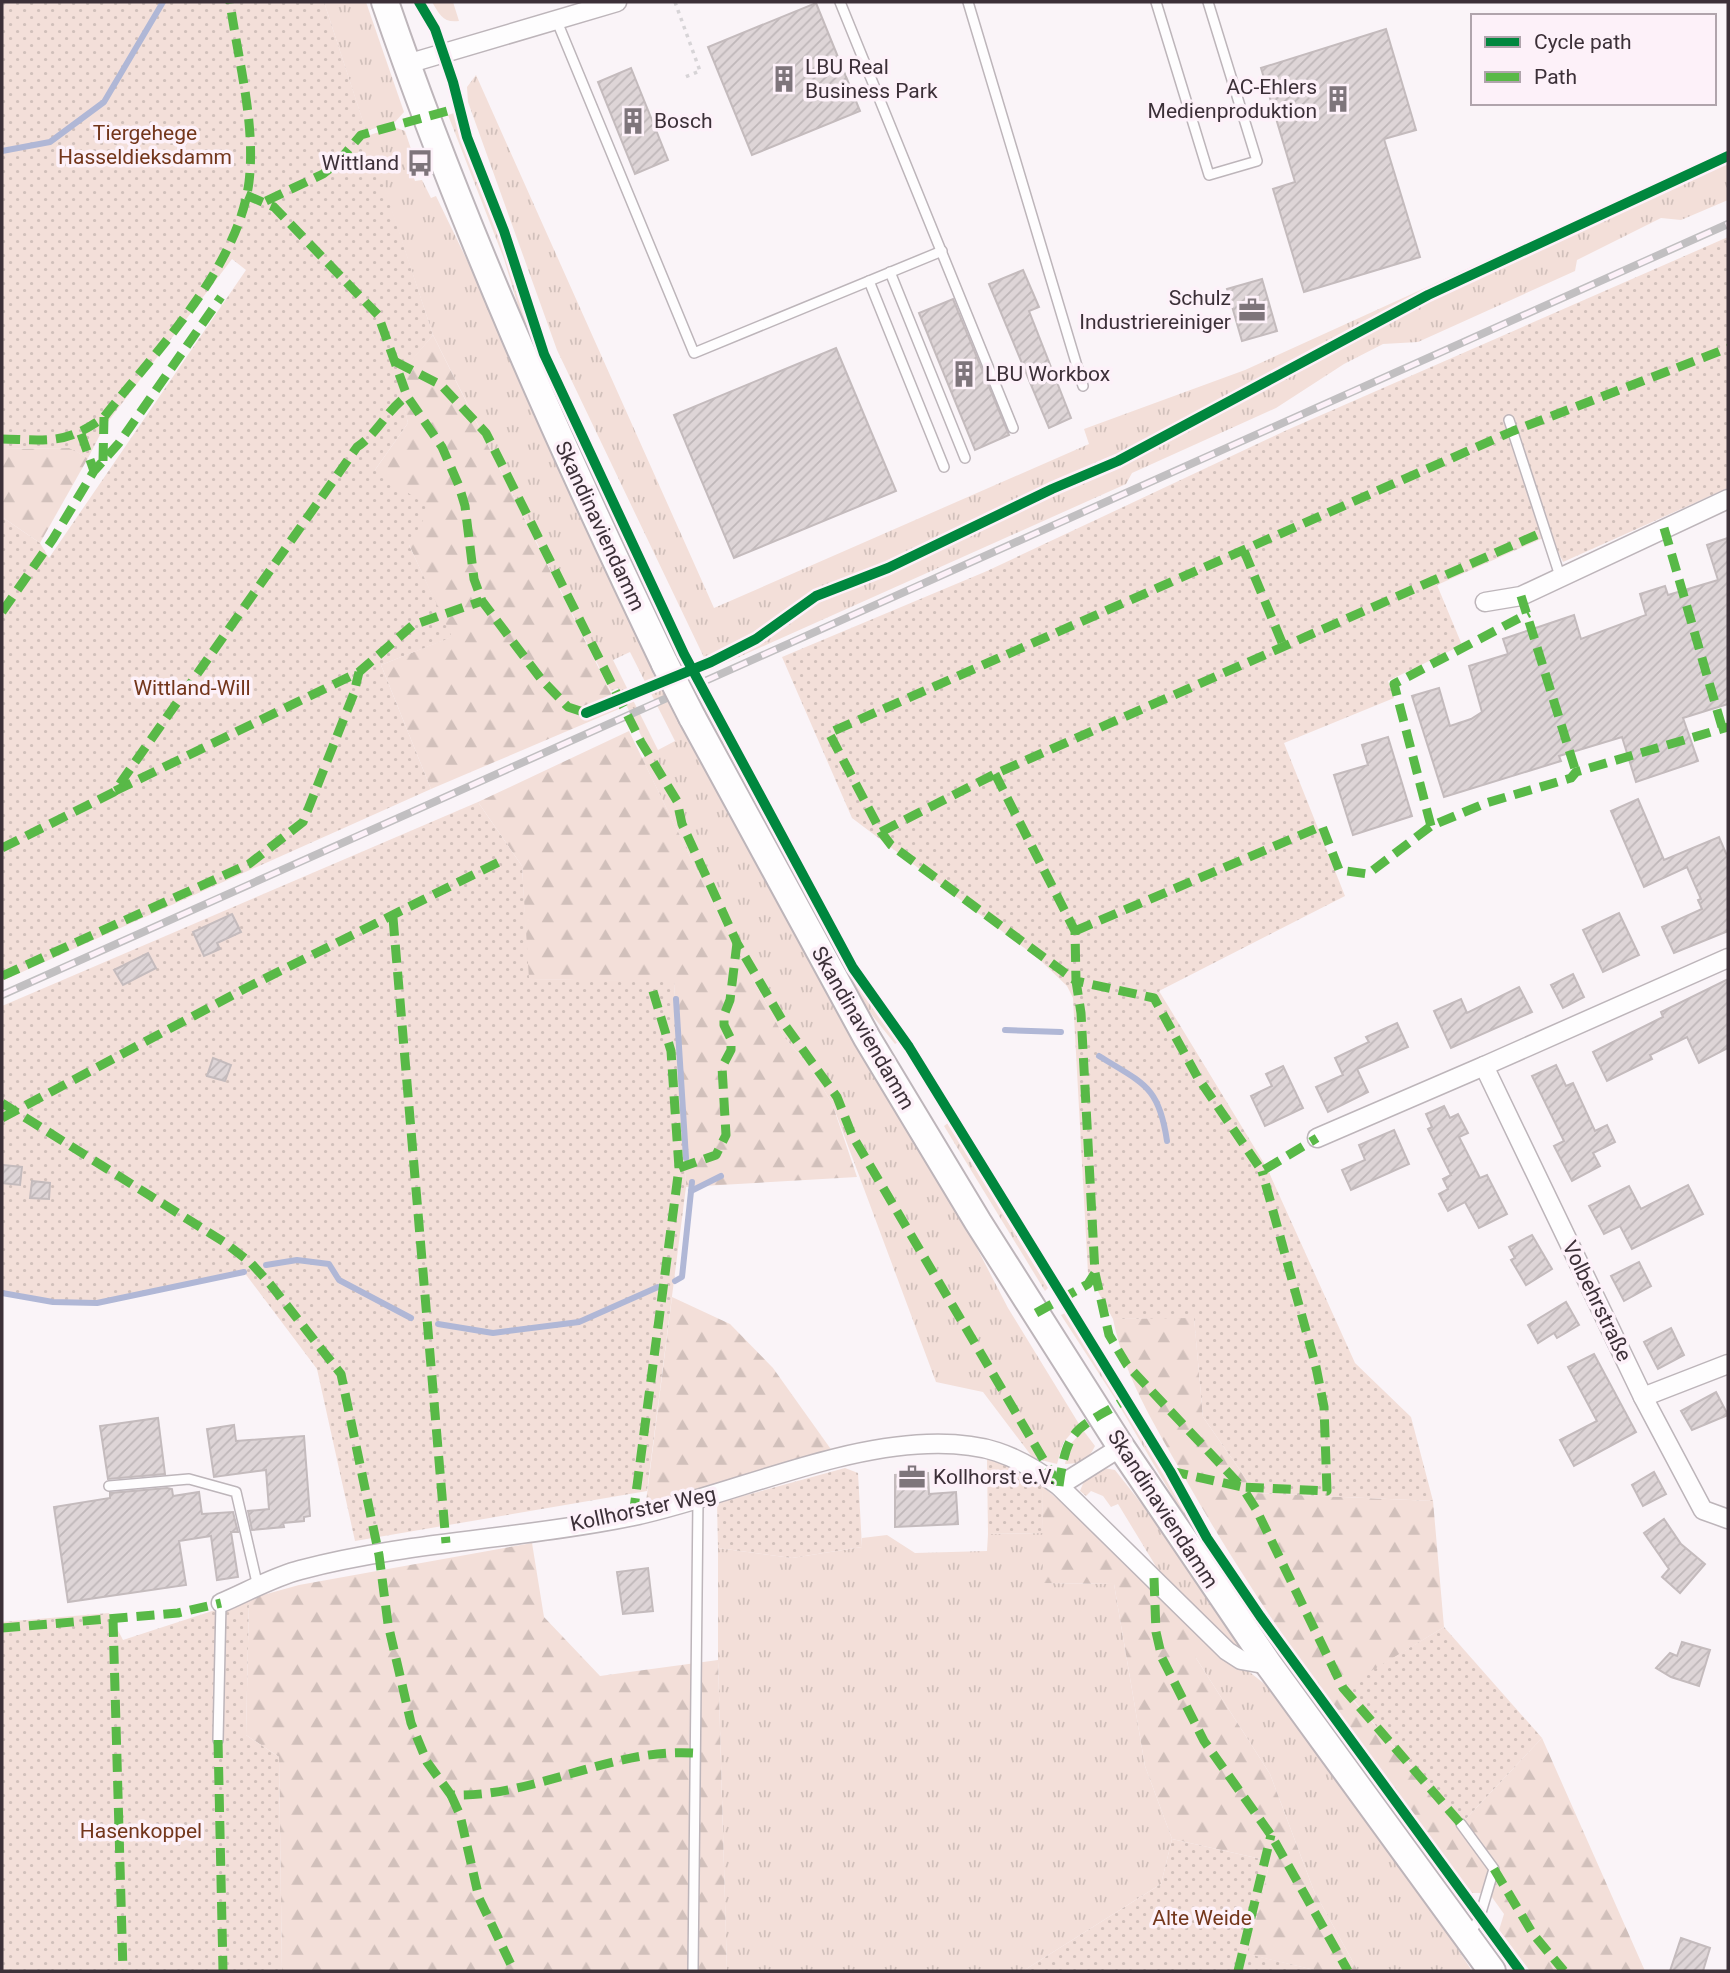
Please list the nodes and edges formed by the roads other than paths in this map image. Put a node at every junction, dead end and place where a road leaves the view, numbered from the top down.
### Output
1 (385, 2) edge
2 (617, 2) edge
3 (840, 2) edge
4 (968, 2) edge
5 (1156, 2) edge
6 (1208, 2) edge
7 (556, 19) junction
8 (407, 64) junction
9 (942, 251) junction
10 (890, 272) junction
11 (869, 281) junction
12 (1083, 386) dead end
13 (1509, 420) dead end
14 (1013, 428) dead end
15 (965, 458) dead end
16 (944, 467) dead end
17 (1728, 499) edge
18 (1560, 576) junction
19 (1485, 602) dead end
20 (1728, 958) edge
21 (1484, 1066) junction
22 (1317, 1138) dead end
23 (1728, 1364) edge
24 (1643, 1397) junction
25 (1121, 1447) junction
26 (109, 1486) dead end
27 (1059, 1486) junction
28 (698, 1500) junction
29 (1728, 1519) edge
30 (258, 1587) junction
31 (221, 1603) joint
32 (1269, 1665) junction
33 (218, 1740) dead end
34 (1461, 1824) dead end
35 (1468, 1937) junction
36 (693, 1971) edge
37 (1492, 1971) edge

1 - 8 main road, Skandinaviendamm
2 - 7 street
3 - 9 lane
4 - 12 lane
5 - 6 lane
7 - 8 street
7 - 11 lane
8 - 25 main road, Skandinaviendamm, bridge
9 - 10 lane
9 - 14 lane
10 - 11 lane
10 - 15 lane
11 - 16 lane
13 - 18 lane
17 - 18 street
18 - 19 street
20 - 21 street
21 - 22 street
21 - 24 street, Volbehrstraße
23 - 24 street
24 - 29 street, Volbehrstraße
25 - 27 street
25 - 32 main road, Skandinaviendamm
26 - 30 lane
27 - 28 street, Kollhorster Weg
27 - 32 street, Kollhorster Weg
28 - 30 street, Kollhorster Weg
28 - 36 lane
30 - 31 street, Kollhorster Weg
31 - 33 lane
32 - 35 main road, Skandinaviendamm
34 - 35 lane
35 - 37 main road, Skandinaviendamm

